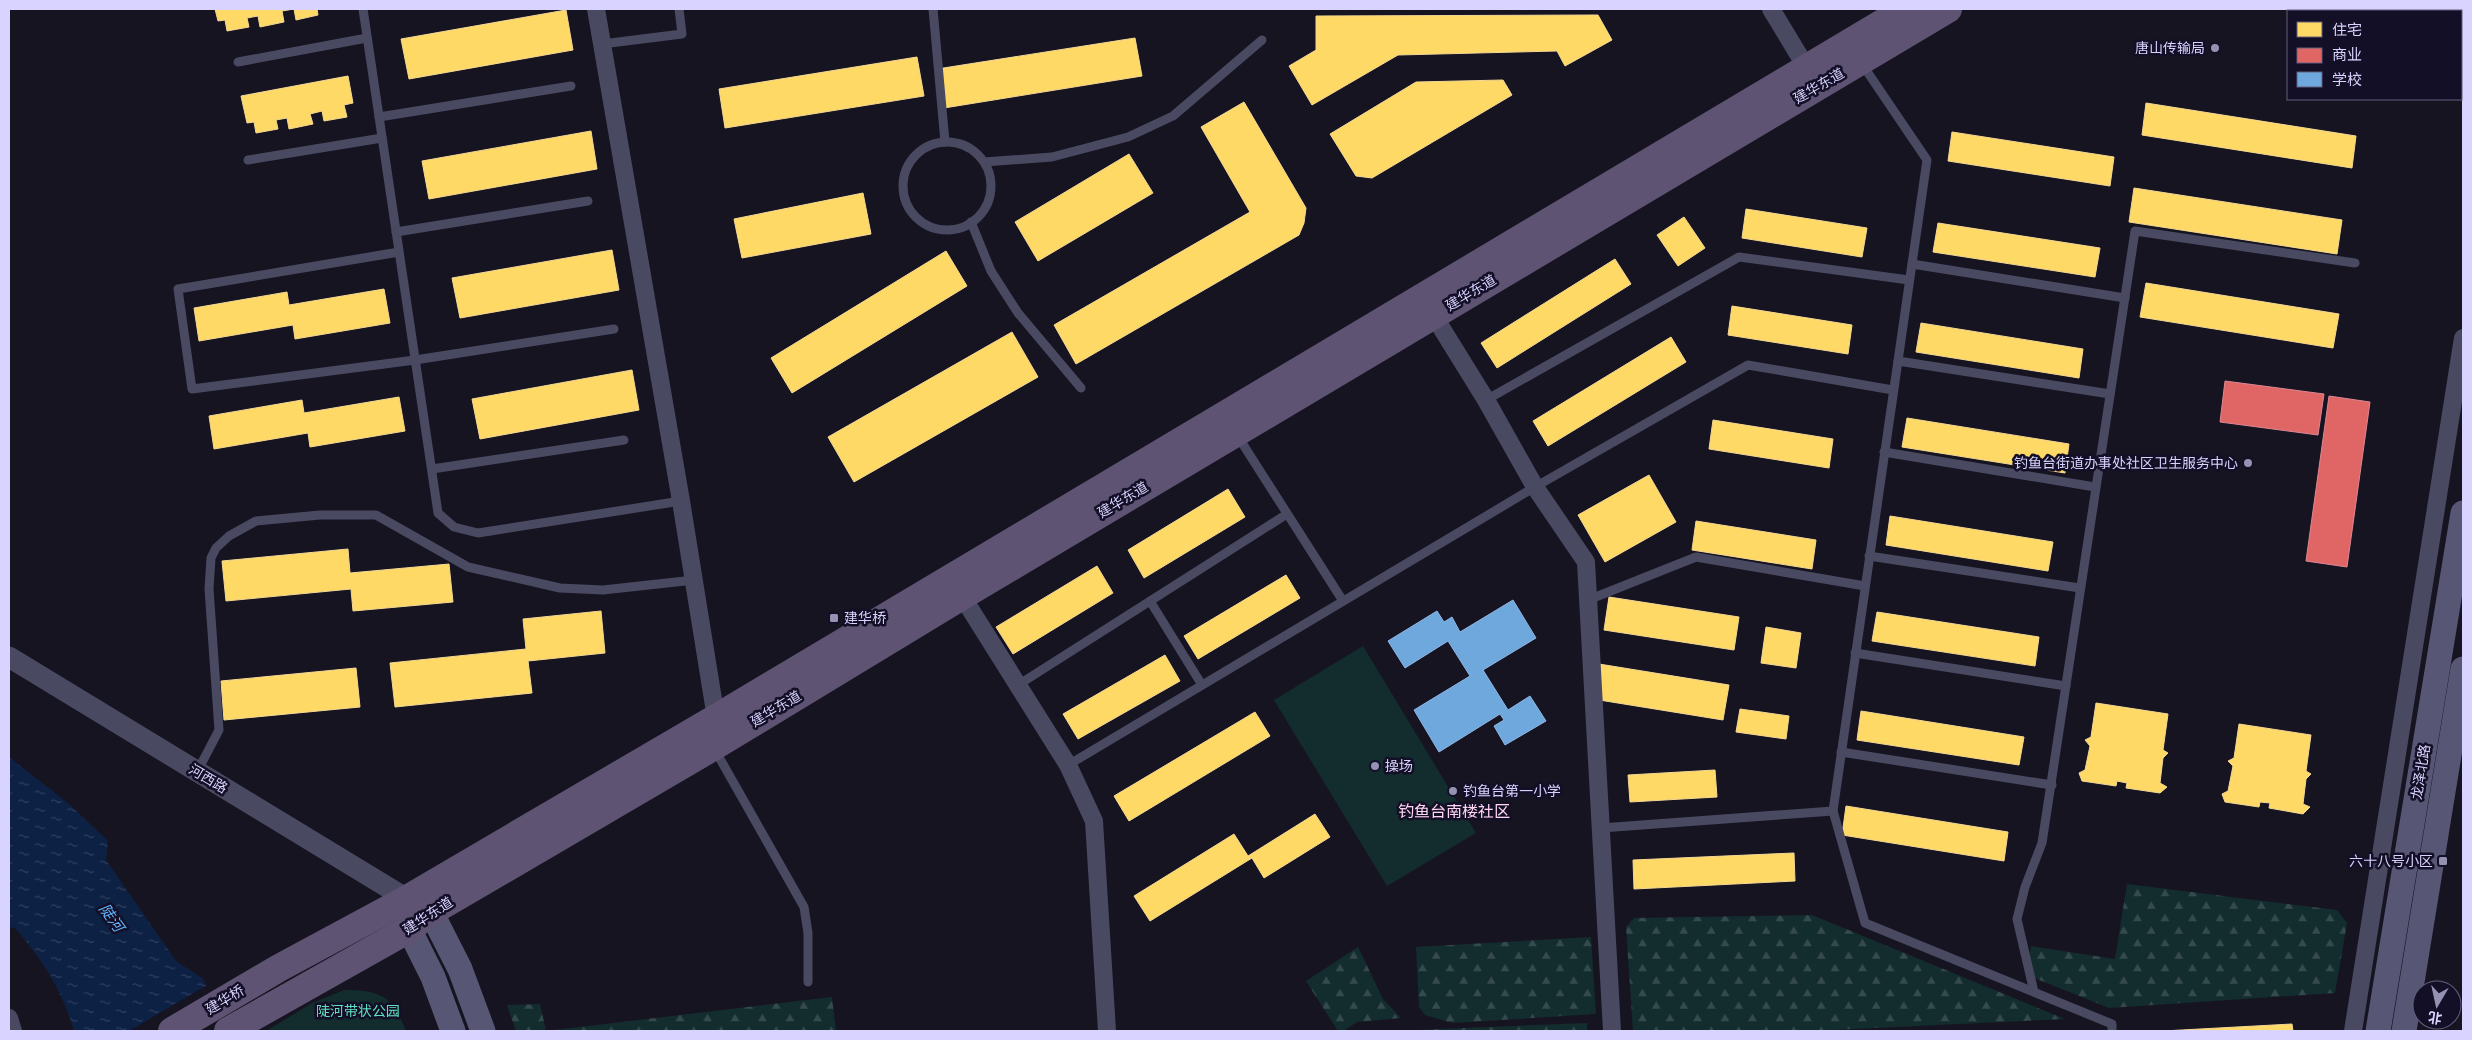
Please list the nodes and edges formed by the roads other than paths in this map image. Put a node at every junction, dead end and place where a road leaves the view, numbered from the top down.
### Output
1 (363, 9) edge
2 (596, 9) edge
3 (679, 9) edge
4 (933, 9) edge
5 (1771, 9) edge
6 (1906, 9) edge
7 (1948, 9) edge
8 (367, 38) junction
9 (1262, 40) dead end
10 (602, 44) junction
11 (238, 62) dead end
12 (1861, 62) junction
13 (1812, 78) junction
14 (571, 86) dead end
15 (379, 118) junction
16 (382, 138) junction
17 (945, 142) junction
18 (248, 160) dead end
19 (984, 162) junction
20 (588, 201) dead end
21 (971, 222) junction
22 (396, 232) junction
23 (399, 252) junction
24 (2355, 263) dead end
25 (1912, 264) junction
26 (1909, 280) junction
27 (2125, 298) junction
28 (1434, 316) junction
29 (614, 329) dead end
30 (2463, 338) edge
31 (415, 360) junction
32 (1898, 361) junction
33 (1081, 388) dead end
34 (1893, 390) junction
35 (2110, 394) junction
36 (1486, 400) junction
37 (1235, 433) junction
38 (624, 440) dead end
39 (1884, 452) junction
40 (432, 469) junction
41 (1535, 487) junction
42 (2095, 487) junction
43 (682, 501) junction
44 (2463, 513) edge
45 (1287, 514) junction
46 (1869, 556) junction
47 (694, 580) junction
48 (1865, 586) junction
49 (2080, 588) junction
50 (962, 596) junction
51 (1588, 600) junction
52 (1150, 601) junction
53 (1343, 601) junction
54 (1855, 652) junction
55 (9, 657) edge
56 (2463, 669) edge
57 (1018, 685) junction
58 (1202, 685) junction
59 (2066, 686) junction
60 (716, 718) junction
61 (713, 747) junction
62 (1841, 752) junction
63 (1068, 764) junction
64 (196, 772) junction
65 (2052, 785) junction
66 (1833, 811) junction
67 (1601, 828) junction
68 (407, 899) junction
69 (431, 912) junction
70 (409, 929) junction
71 (279, 968) joint
72 (808, 982) dead end
73 (298, 990) joint
74 (2034, 992) junction
75 (9, 1018) edge
76 (13, 1031) edge
77 (172, 1031) edge
78 (228, 1031) edge
79 (452, 1031) edge
80 (483, 1031) edge
81 (1107, 1031) edge
82 (1612, 1031) edge
83 (2112, 1031) edge
84 (2353, 1031) edge
85 (2378, 1031) edge
86 (2404, 1031) edge

1 - 8 lane
2 - 10 street
3 - 10 lane
4 - 17 lane
5 - 13 street
6 - 13 main road, 建华东道
7 - 12 main road, 建华东道
8 - 11 lane
8 - 15 lane
9 - 19 lane
10 - 43 street
12 - 13 main road, 建华东道
12 - 25 lane
13 - 28 main road, 建华东道
13 - 60 main road, 建华东道
14 - 15 lane
15 - 16 lane
16 - 18 lane
16 - 22 lane
17 - 19 lane
17 - 21 lane
19 - 21 lane
20 - 22 lane
21 - 33 lane
22 - 23 lane
23 - 31 lane
23 - 31 lane
24 - 27 lane
25 - 26 lane
25 - 27 lane
26 - 32 lane
26 - 36 lane
27 - 35 lane
28 - 36 street
28 - 37 main road, 建华东道
29 - 31 lane
30 - 84 street
31 - 40 lane
32 - 34 lane
32 - 35 lane
34 - 39 lane
34 - 41 lane
35 - 42 lane
36 - 41 street
37 - 45 lane
37 - 50 main road, 建华东道
38 - 40 lane
39 - 42 lane
39 - 46 lane
40 - 43 lane
41 - 51 street
41 - 53 lane
42 - 49 lane
43 - 47 street
44 - 85 main road, 龙泽北路
45 - 52 lane
45 - 53 lane
46 - 48 lane
46 - 49 lane
47 - 60 street
47 - 64 lane
48 - 51 lane
48 - 54 lane
49 - 59 lane
50 - 57 street
50 - 61 main road, 建华东道
51 - 67 street
52 - 57 lane
52 - 58 lane
53 - 58 lane
54 - 59 lane
54 - 62 lane
55 - 64 street, 河西路
56 - 86 main road, 龙泽北路
57 - 63 street
58 - 63 lane
59 - 65 lane
60 - 61 street
60 - 68 main road, 建华东道
61 - 69 main road, 建华东道
61 - 72 lane
62 - 65 lane
62 - 66 lane
63 - 81 street
64 - 68 street, 河西路
65 - 74 lane
66 - 67 lane
66 - 74 lane
67 - 82 street
68 - 69 main road, 河西路
68 - 70 main road
68 - 71 main road, 建华东道
69 - 70 main road, 建华东道
69 - 80 main road
70 - 73 main road, 建华东道
70 - 79 main road
71 - 77 main road, 建华桥
73 - 78 main road, 建华桥
74 - 83 lane
75 - 76 street

